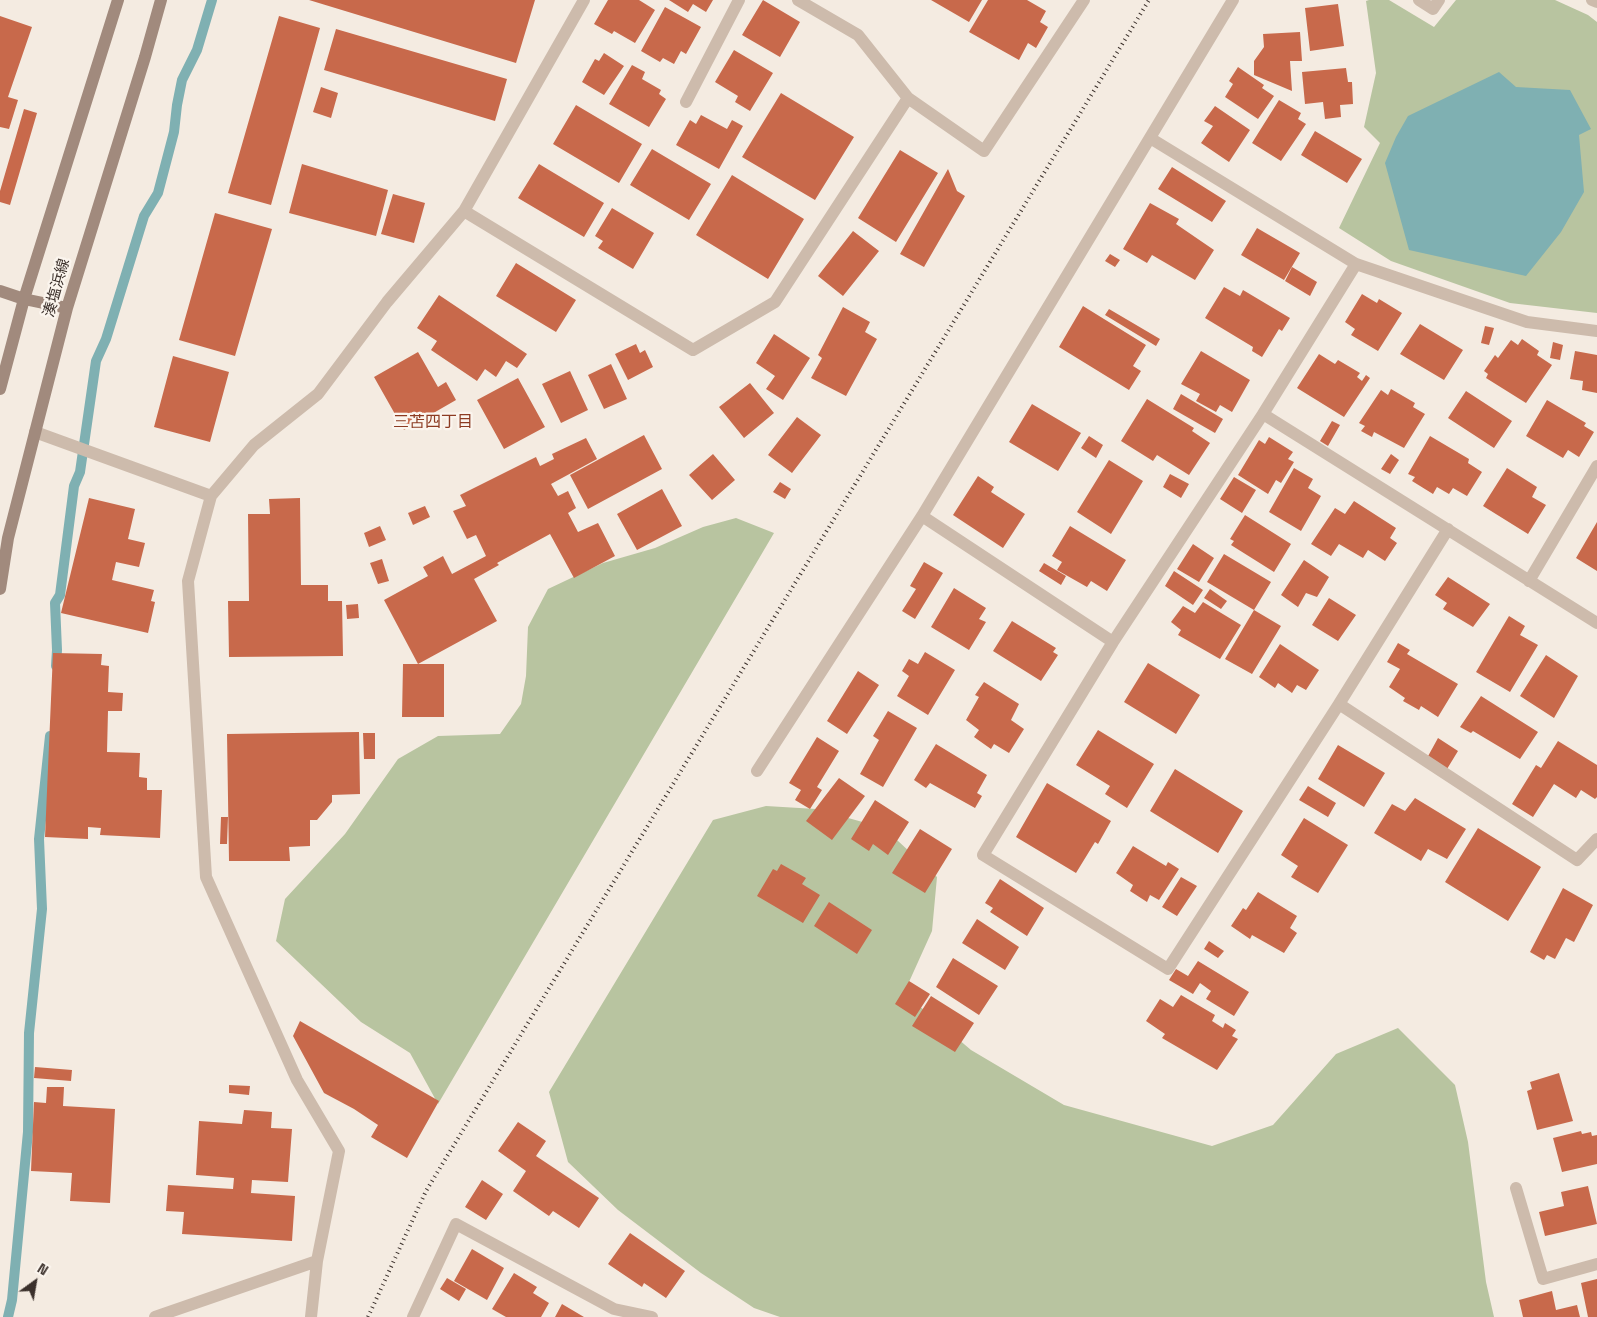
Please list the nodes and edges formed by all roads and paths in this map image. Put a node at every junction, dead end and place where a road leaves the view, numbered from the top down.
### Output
1 (118, 0) edge
2 (161, 0) edge
3 (584, 0) edge
4 (739, 0) edge
5 (798, 0) edge
6 (1084, 0) edge
7 (1233, 0) edge
8 (1419, 0) edge
9 (1438, 0) edge
10 (1592, 0) edge
11 (1597, 2) edge
12 (908, 98) junction
13 (686, 102) dead end
14 (1150, 138) junction
15 (464, 211) junction
16 (1356, 264) junction
17 (0, 291) edge
18 (24, 299) junction
19 (67, 308) junction
20 (1597, 330) edge
21 (0, 389) edge
22 (1263, 414) junction
23 (35, 432) junction
24 (1597, 466) edge
25 (210, 496) junction
26 (922, 516) junction
27 (1448, 529) junction
28 (1529, 581) junction
29 (0, 589) edge
30 (1597, 623) edge
31 (1113, 642) junction
32 (1339, 704) junction
33 (757, 771) dead end
34 (1597, 839) edge
35 (1516, 1188) dead end
36 (317, 1261) junction
37 (1597, 1264) edge
38 (155, 1317) edge
39 (311, 1317) edge
40 (413, 1317) edge
41 (652, 1317) edge

1 - 18 main road, 湊塩浜線
2 - 19 main road, 湊塩浜線
3 - 15 street
4 - 13 street
5 - 12 street
6 - 12 street
7 - 14 street
8 - 9 street
10 - 11 street
12 - 15 street
14 - 16 street
14 - 26 street
15 - 25 street
16 - 20 street
16 - 22 street
17 - 18 main road
18 - 19 main road
18 - 21 main road, 湊塩浜線
19 - 23 main road, 湊塩浜線
22 - 27 street
22 - 31 street
23 - 25 street
23 - 29 main road, 湊塩浜線
24 - 28 street
25 - 36 street
26 - 31 street
26 - 33 street
27 - 28 street
27 - 32 street
28 - 30 street
31 - 32 street
32 - 34 street
35 - 37 street
36 - 38 street
36 - 39 street
40 - 41 street

